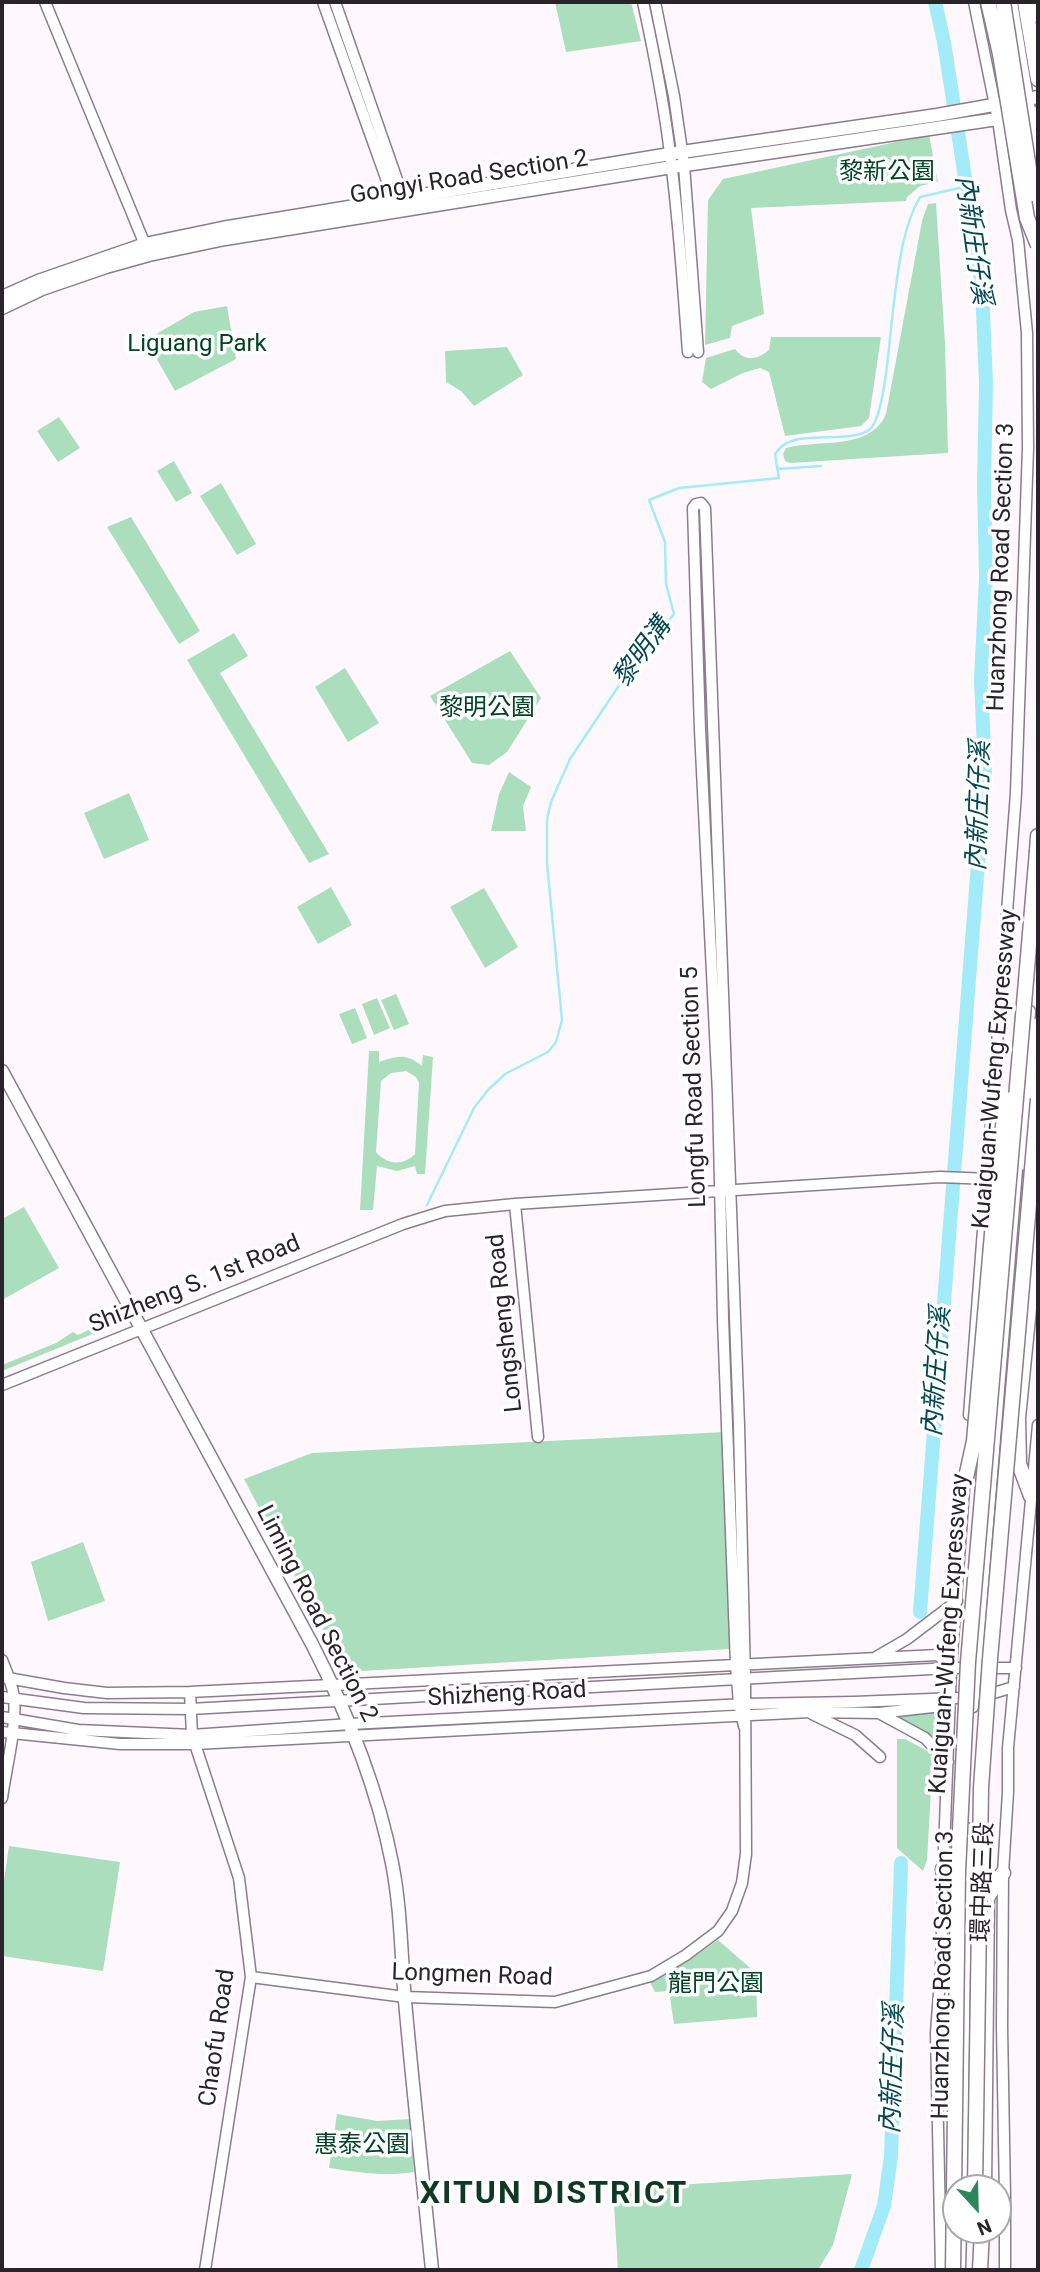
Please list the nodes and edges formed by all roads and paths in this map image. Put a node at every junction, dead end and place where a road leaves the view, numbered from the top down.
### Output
1 (45, 2) edge
2 (323, 2) edge
3 (335, 2) edge
4 (643, 2) edge
5 (655, 2) edge
6 (974, 2) edge
7 (988, 2) edge
8 (1003, 2) edge
9 (1012, 2) edge
10 (1018, 2) edge
11 (1025, 2) edge
12 (1035, 2) edge
13 (1038, 15) edge
14 (1038, 79) edge
15 (1034, 98) edge
16 (990, 106) junction
17 (1036, 115) edge
18 (993, 121) junction
19 (1038, 158) edge
20 (677, 160) junction
21 (398, 203) junction
22 (1038, 231) edge
23 (1038, 245) edge
24 (147, 249) junction
25 (2, 297) edge
26 (2, 308) edge
27 (693, 352) dead end
28 (1038, 836) edge
29 (1037, 852) edge
30 (1038, 925) edge
31 (1038, 1023) edge
32 (2, 1071) edge
33 (1038, 1099) edge
34 (980, 1179) junction
35 (1020, 1180) junction
36 (1038, 1183) edge
37 (725, 1191) junction
38 (515, 1204) junction
39 (1038, 1219) edge
40 (142, 1329) junction
41 (2, 1385) edge
42 (1038, 1424) edge
43 (538, 1437) dead end
44 (965, 1482) junction
45 (1031, 1496) junction
46 (957, 1601) junction
47 (874, 1658) junction
48 (2, 1660) edge
49 (740, 1665) junction
50 (951, 1668) junction
51 (979, 1668) junction
52 (1016, 1668) junction
53 (6, 1678) edge
54 (741, 1679) junction
55 (333, 1685) junction
56 (1014, 1687) junction
57 (190, 1692) junction
58 (2, 1697) edge
59 (978, 1697) junction
60 (950, 1698) junction
61 (14, 1699) junction
62 (339, 1700) junction
63 (854, 1702) junction
64 (742, 1704) junction
65 (190, 1709) junction
66 (810, 1713) junction
67 (879, 1713) junction
68 (2, 1717) edge
69 (14, 1719) junction
70 (743, 1719) junction
71 (352, 1729) junction
72 (7, 1732) edge
73 (193, 1740) junction
74 (880, 1757) dead end
75 (948, 1762) junction
76 (2, 1798) edge
77 (943, 1869) junction
78 (1003, 1872) junction
79 (250, 1977) junction
80 (405, 1997) junction
81 (939, 2168) junction
82 (962, 2169) junction
83 (962, 2174) edge
84 (968, 2174) edge
85 (975, 2174) edge
86 (984, 2174) edge
87 (961, 2244) edge
88 (968, 2244) edge
89 (974, 2244) edge
90 (981, 2244) edge
91 (205, 2270) edge
92 (432, 2270) edge
93 (943, 2270) edge
94 (953, 2270) edge
95 (960, 2270) edge
96 (968, 2270) edge
97 (974, 2270) edge
98 (980, 2270) edge
99 (1005, 2270) edge

1 - 24 street
2 - 21 street
3 - 21 street
4 - 20 street
5 - 20 street
6 - 16 street, Huanzhong Road Section 3
7 - 23 highway, bridge
8 - 22 highway, bridge
9 - 15 street
10 - 15 street
11 - 14 highway
12 - 13 highway
15 - 16 main road, Gongyi Road Section 2
15 - 17 street
16 - 18 street, Huanzhong Road Section 3
16 - 20 main road, Gongyi Road Section 2
17 - 18 main road, Gongyi Road Section 2
17 - 19 street
18 - 20 main road, Gongyi Road Section 2
18 - 34 street, Huanzhong Road Section 3
20 - 21 main road, Gongyi Road Section 2
20 - 27 street
21 - 24 main road, Gongyi Road Section 2
24 - 25 main road, Gongyi Road Section 2
24 - 26 main road, Gongyi Road Section 2
28 - 29 highway, Kuaiguan-Wufeng Expressway
29 - 44 highway, bridge
29 - 94 highway, Kuaiguan-Wufeng Expressway, bridge
30 - 35 street, Huanzhong Road Section 3
31 - 35 street, Huanzhong Road Section 3
32 - 40 main road, Liming Road Section 2
33 - 85 highway, Kuaiguan-Wufeng Expressway, bridge
34 - 35 street
34 - 37 street, Shizheng S. 1st Road
34 - 44 street, 環中路三段
35 - 36 street
35 - 51 street, Huanzhong Road Section 3
37 - 37 street, Longfu Road Section 5
37 - 38 street, Shizheng S. 1st Road
37 - 49 street, Longfu Road Section 5
38 - 40 street, Shizheng S. 1st Road
38 - 43 street, Longsheng Road
39 - 45 highway
40 - 41 street, Shizheng S. 1st Road
40 - 55 main road, Liming Road Section 2
42 - 45 street
44 - 46 street, 環中路三段
45 - 52 street, 環中路三段
46 - 47 street
46 - 50 street, 環中路三段
47 - 49 street, Shizheng Road
47 - 50 street, Shizheng Road
48 - 53 street
49 - 54 street, Longmen Road
49 - 55 street, Shizheng Road
50 - 51 street, Shizheng Road
50 - 54 street, Shizheng Road
50 - 60 street, 環中路三段
51 - 52 street, Shizheng Road
51 - 59 street, Huanzhong Road Section 3
52 - 56 street, 環中路三段
53 - 57 street, Shizheng Road
53 - 61 street
54 - 62 street, Shizheng Road
54 - 64 street, Longmen Road
55 - 57 street, Shizheng Road
55 - 62 main road, Liming Road Section 2
56 - 59 street, Shizheng Road
56 - 78 street, 環中路三段
57 - 65 street, Chaofu Road
58 - 61 street, Shizheng Road
59 - 60 street, Shizheng Road
59 - 82 street, Huanzhong Road Section 3
59 - 84 street, Huanzhong Road Section 3
60 - 63 street, Shizheng Road
60 - 67 street, Shizheng Road
60 - 75 street, 環中路三段
61 - 65 street, Shizheng Road
61 - 69 street
62 - 65 street, Shizheng Road
62 - 71 main road, Liming Road Section 2
63 - 64 street, Shizheng Road
63 - 67 street
64 - 70 street, Longmen Road
64 - 71 street, Shizheng Road
65 - 73 street, Chaofu Road
66 - 67 street, Shizheng Road
66 - 70 street, Shizheng Road
66 - 74 street
67 - 75 street
68 - 69 street, Shizheng Road
69 - 72 street
69 - 73 street, Shizheng Road
70 - 71 street, Shizheng Road
70 - 80 street, Longmen Road
71 - 73 street, Shizheng Road
71 - 80 main road, Liming Road Section 2
72 - 73 street, Shizheng Road
72 - 76 street
73 - 79 street, Chaofu Road
75 - 77 street, 環中路三段
77 - 81 street, 環中路三段
77 - 93 highway
78 - 86 highway
78 - 99 street, 環中路三段
79 - 80 street, Longmen Road
79 - 91 street, Chaofu Road
80 - 92 main road, Liming Road Section 2
81 - 82 street
81 - 93 street, 環中路三段
82 - 83 street, Huanzhong Road Section 3
87 - 95 street
88 - 96 street
89 - 97 highway
90 - 98 highway

